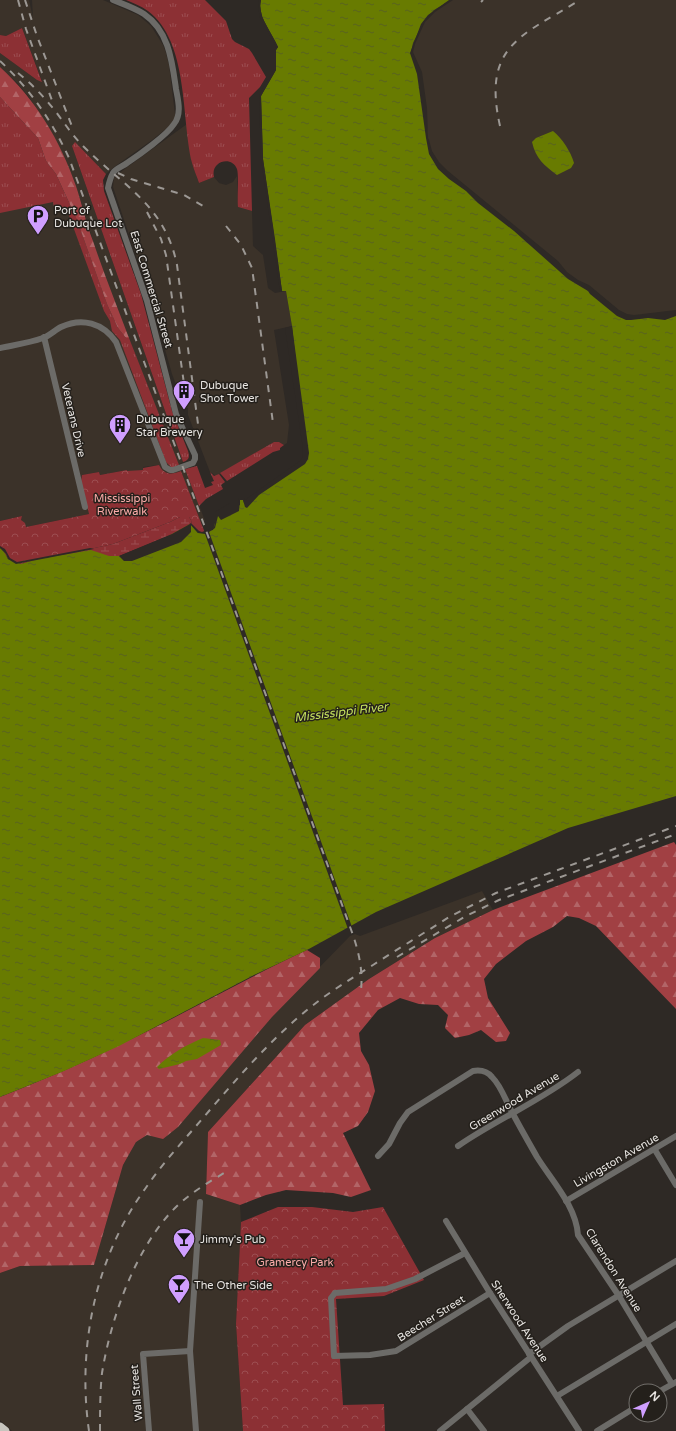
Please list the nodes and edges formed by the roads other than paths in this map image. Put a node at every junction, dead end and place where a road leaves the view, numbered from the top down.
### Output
1 (113, 0) edge
2 (44, 337) junction
3 (0, 348) edge
4 (85, 508) dead end
5 (578, 1072) dead end
6 (512, 1113) junction
7 (676, 1136) edge
8 (458, 1146) dead end
9 (655, 1150) junction
10 (378, 1156) dead end
11 (676, 1186) edge
12 (566, 1201) junction
13 (200, 1202) dead end
14 (446, 1221) dead end
15 (465, 1253) junction
16 (676, 1261) edge
17 (490, 1293) junction
18 (618, 1296) junction
19 (676, 1324) edge
20 (647, 1342) junction
21 (190, 1352) junction
22 (530, 1355) junction
23 (674, 1383) edge
24 (557, 1396) junction
25 (467, 1409) junction
26 (628, 1411) edge
27 (0, 1427) edge
28 (5, 1431) edge
29 (149, 1431) edge
30 (196, 1431) edge
31 (440, 1431) edge
32 (484, 1431) edge
33 (579, 1431) edge
34 (597, 1431) edge

1 - 2 street, East Commercial Street
2 - 3 street
2 - 4 street, Veterans Drive
5 - 6 street, Greenwood Avenue
6 - 8 street, Greenwood Avenue
6 - 10 street, Clarendon Avenue
6 - 12 street, Clarendon Avenue
7 - 9 street, Livingston Avenue
9 - 11 street
9 - 12 street, Livingston Avenue
12 - 18 street, Clarendon Avenue
13 - 21 street
14 - 15 street, Sherwood Avenue
15 - 17 street, Sherwood Avenue
15 - 17 street, Beecher Street
16 - 18 street
17 - 22 street, Sherwood Avenue
18 - 20 street, Clarendon Avenue
18 - 22 street
19 - 20 street
20 - 23 street, Clarendon Avenue
20 - 24 street
21 - 29 street, Wall Street
21 - 30 street
22 - 24 street, Sherwood Avenue
22 - 25 street
24 - 33 street, Sherwood Avenue
25 - 31 street
25 - 32 street
26 - 34 street
27 - 28 highway

